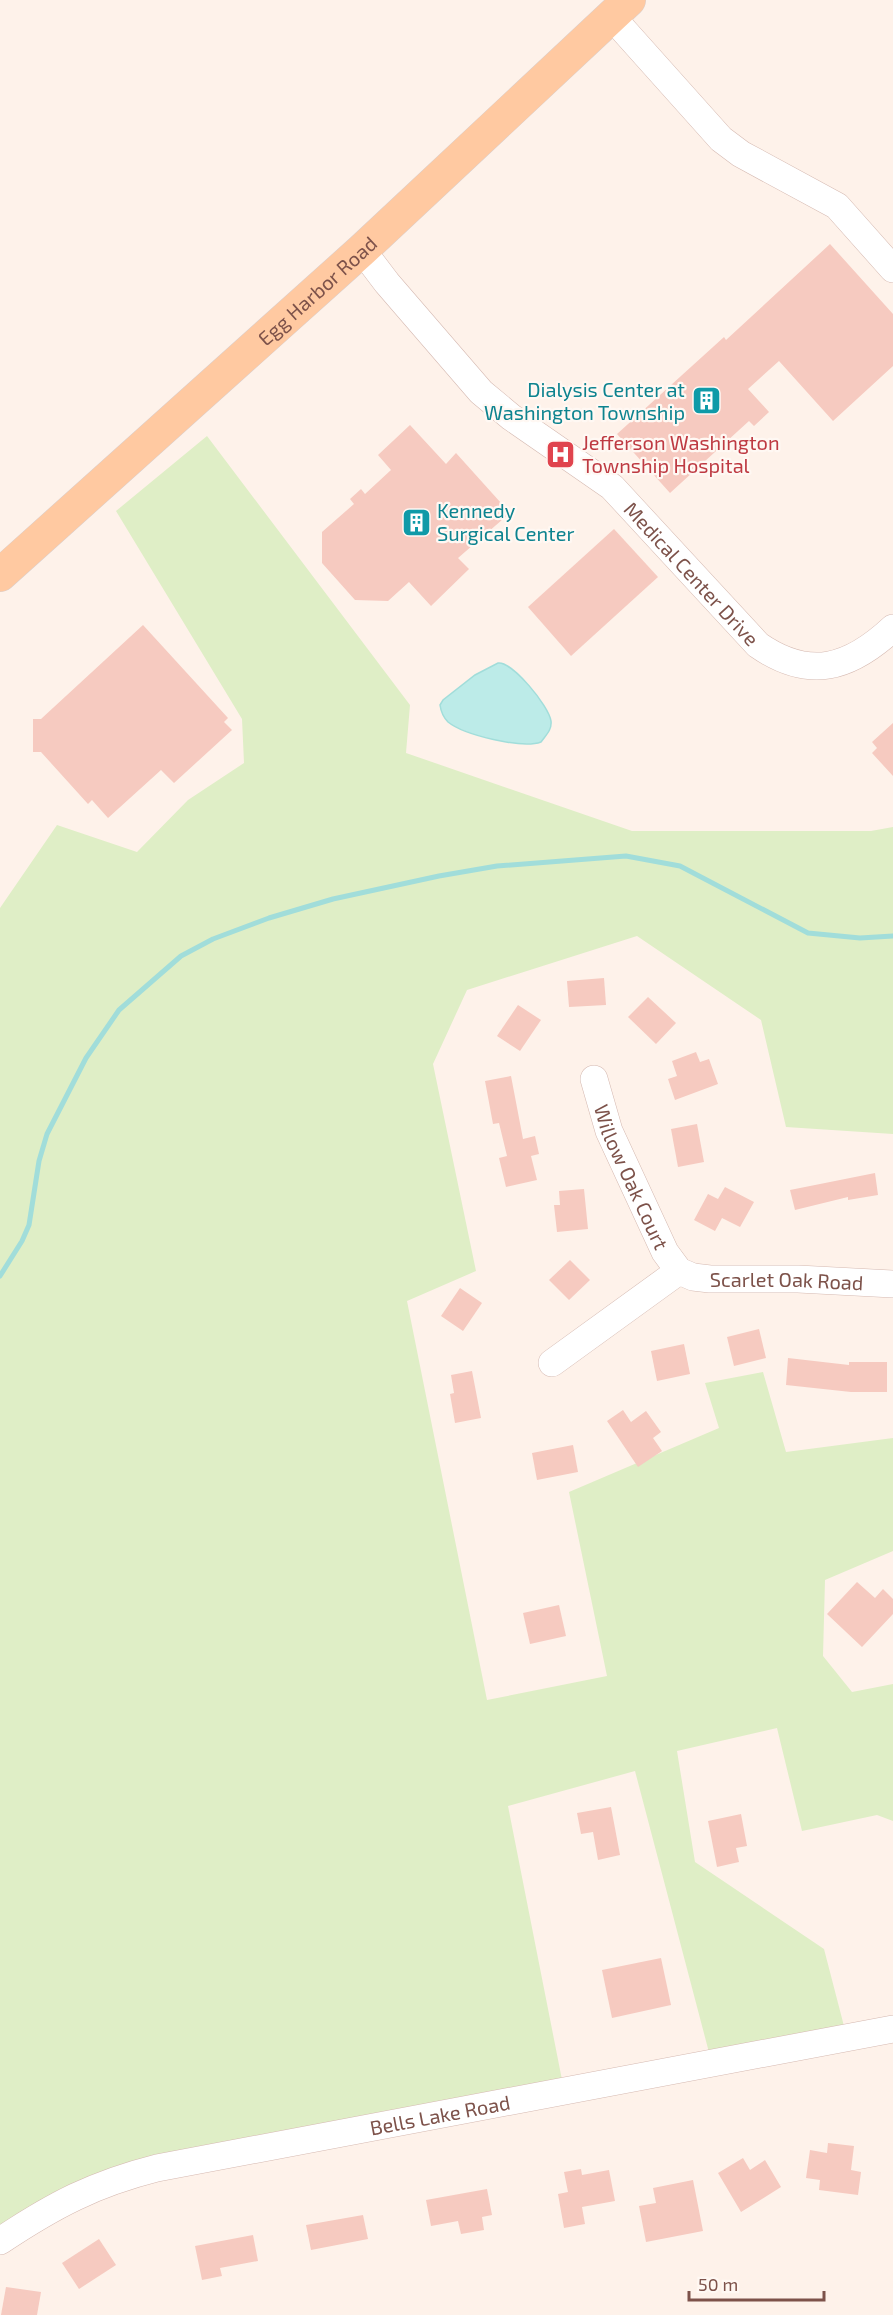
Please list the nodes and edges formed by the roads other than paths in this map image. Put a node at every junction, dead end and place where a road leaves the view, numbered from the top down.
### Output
1 (620, 8) edge
2 (362, 250) junction
3 (893, 269) edge
4 (0, 575) edge
5 (893, 628) edge
6 (594, 1079) dead end
7 (679, 1270) junction
8 (893, 1284) edge
9 (552, 1363) dead end
10 (893, 2029) edge
11 (0, 2241) edge

1 - 2 main road, Egg Harbor Road
1 - 3 street
2 - 4 main road, Egg Harbor Road
2 - 5 street, Medical Center Drive
6 - 7 street, Willow Oak Court
7 - 8 street, Scarlet Oak Road
7 - 9 street
10 - 11 street, Bells Lake Road

